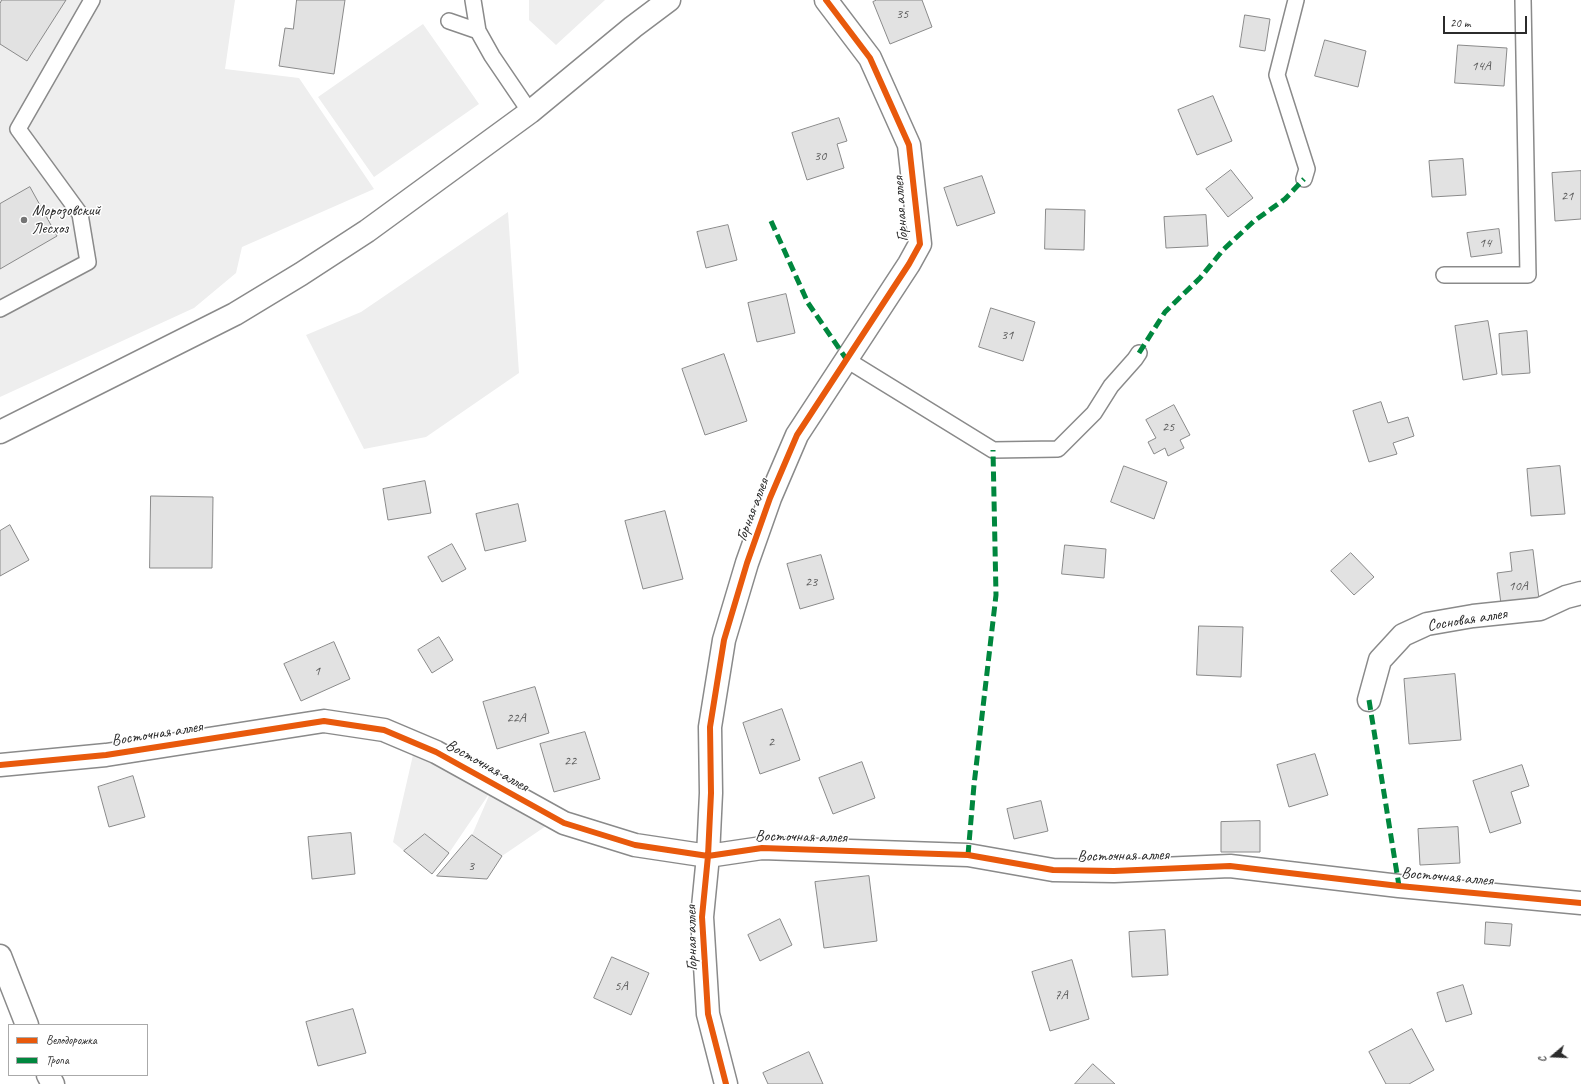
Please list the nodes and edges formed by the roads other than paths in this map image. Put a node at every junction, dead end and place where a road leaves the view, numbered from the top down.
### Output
1 (92, 0) edge
2 (473, 0) edge
3 (669, 0) edge
4 (826, 0) edge
5 (1296, 0) edge
6 (1523, 0) edge
7 (449, 21) dead end
8 (478, 32) junction
9 (530, 112) junction
10 (1304, 179) dead end
11 (1444, 275) dead end
12 (0, 309) edge
13 (1139, 353) dead end
14 (847, 360) junction
15 (0, 432) edge
16 (1581, 593) edge
17 (1369, 700) dead end
18 (0, 765) edge
19 (708, 856) junction
20 (1581, 903) edge
21 (0, 956) edge
22 (27, 1024) edge
23 (726, 1084) edge

1 - 12 lane
2 - 8 lane
3 - 9 street
4 - 14 street, Горная аллея
5 - 10 lane
6 - 11 lane
7 - 8 lane
8 - 9 lane
9 - 15 street
13 - 14 lane
14 - 19 street, Горная аллея
16 - 17 street, Сосновая аллея
18 - 19 street, Восточная аллея
19 - 20 street, Восточная аллея
19 - 23 street, Горная аллея
21 - 22 street

